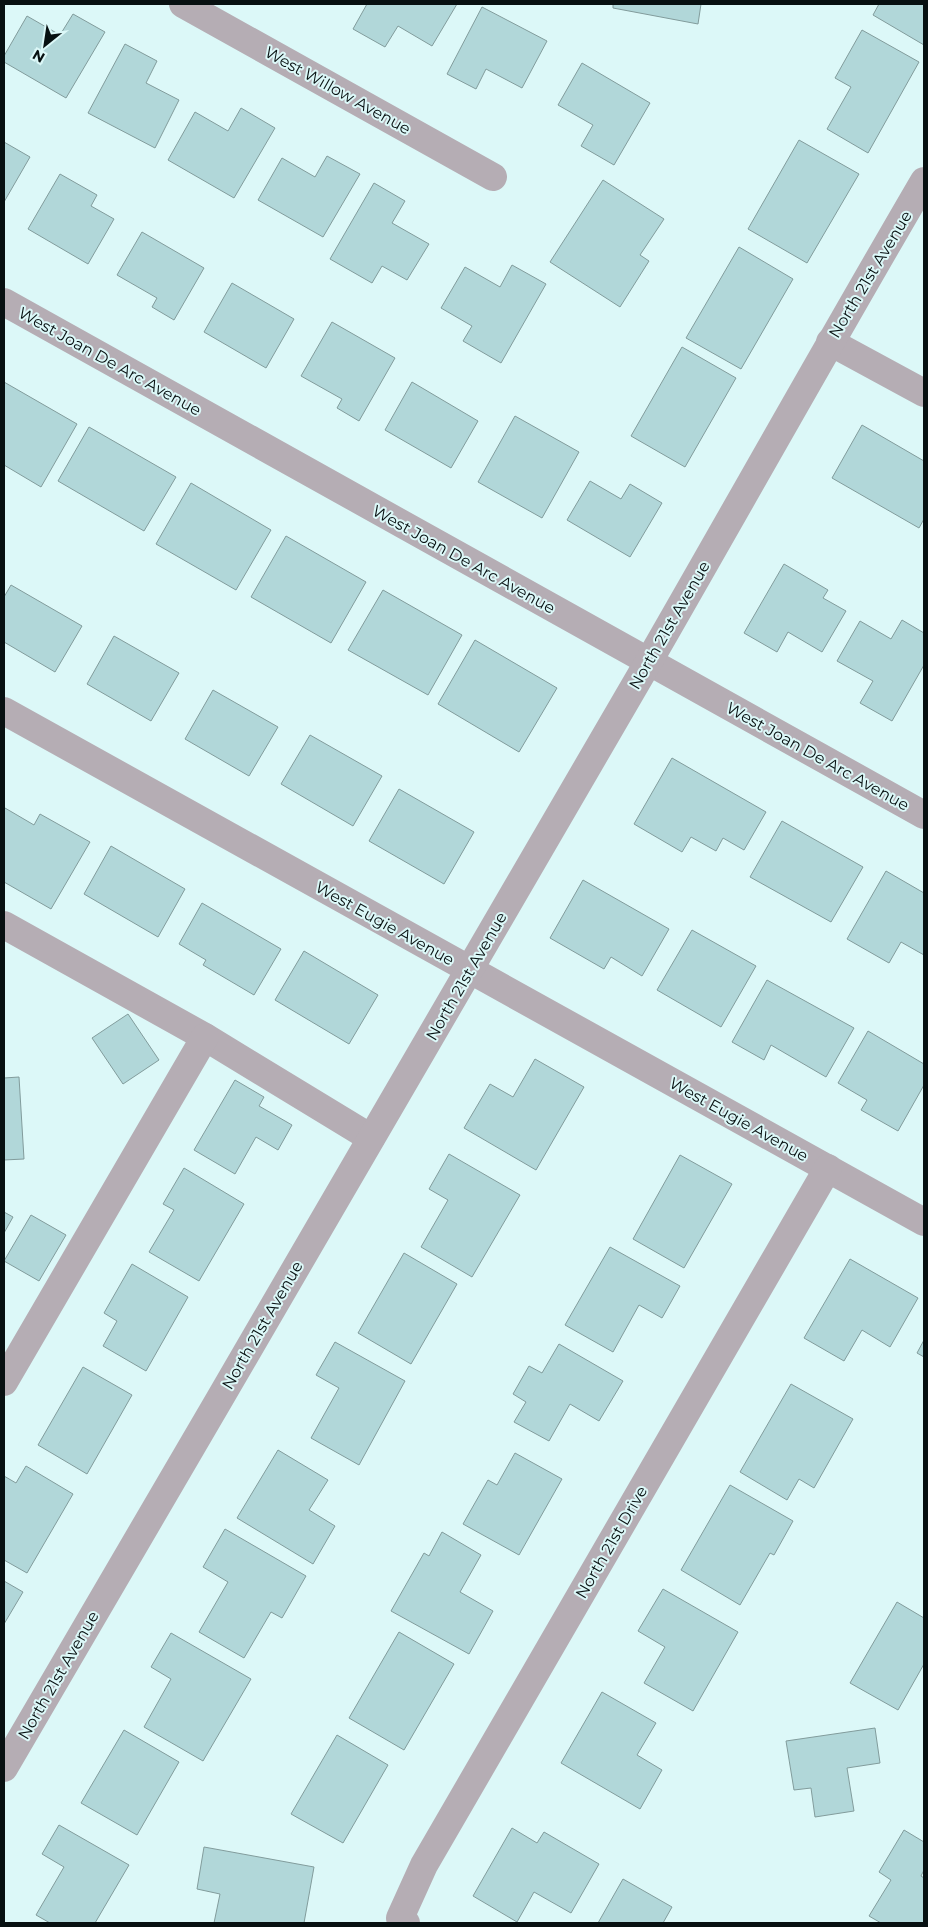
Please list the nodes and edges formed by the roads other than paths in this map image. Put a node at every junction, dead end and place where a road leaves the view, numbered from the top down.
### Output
1 (183, 4) edge
2 (493, 177) dead end
3 (924, 181) edge
4 (4, 302) edge
5 (830, 342) junction
6 (924, 393) edge
7 (648, 662) junction
8 (4, 711) edge
9 (924, 815) edge
10 (4, 925) edge
11 (469, 969) junction
12 (205, 1037) junction
13 (371, 1138) junction
14 (828, 1168) junction
15 (924, 1222) edge
16 (4, 1382) edge
17 (4, 1768) edge
18 (403, 1921) edge

1 - 2 street, West Willow Avenue
3 - 5 street, North 21st Avenue
4 - 7 street, West Joan De Arc Avenue
5 - 6 street
5 - 7 street, North 21st Avenue
7 - 9 street, West Joan De Arc Avenue
7 - 11 street, North 21st Avenue
8 - 11 street, West Eugie Avenue
10 - 12 street
11 - 13 street, North 21st Avenue
11 - 14 street, West Eugie Avenue
12 - 13 street
12 - 16 street
13 - 17 street, North 21st Avenue
14 - 15 street, West Eugie Avenue
14 - 18 street, North 21st Drive

